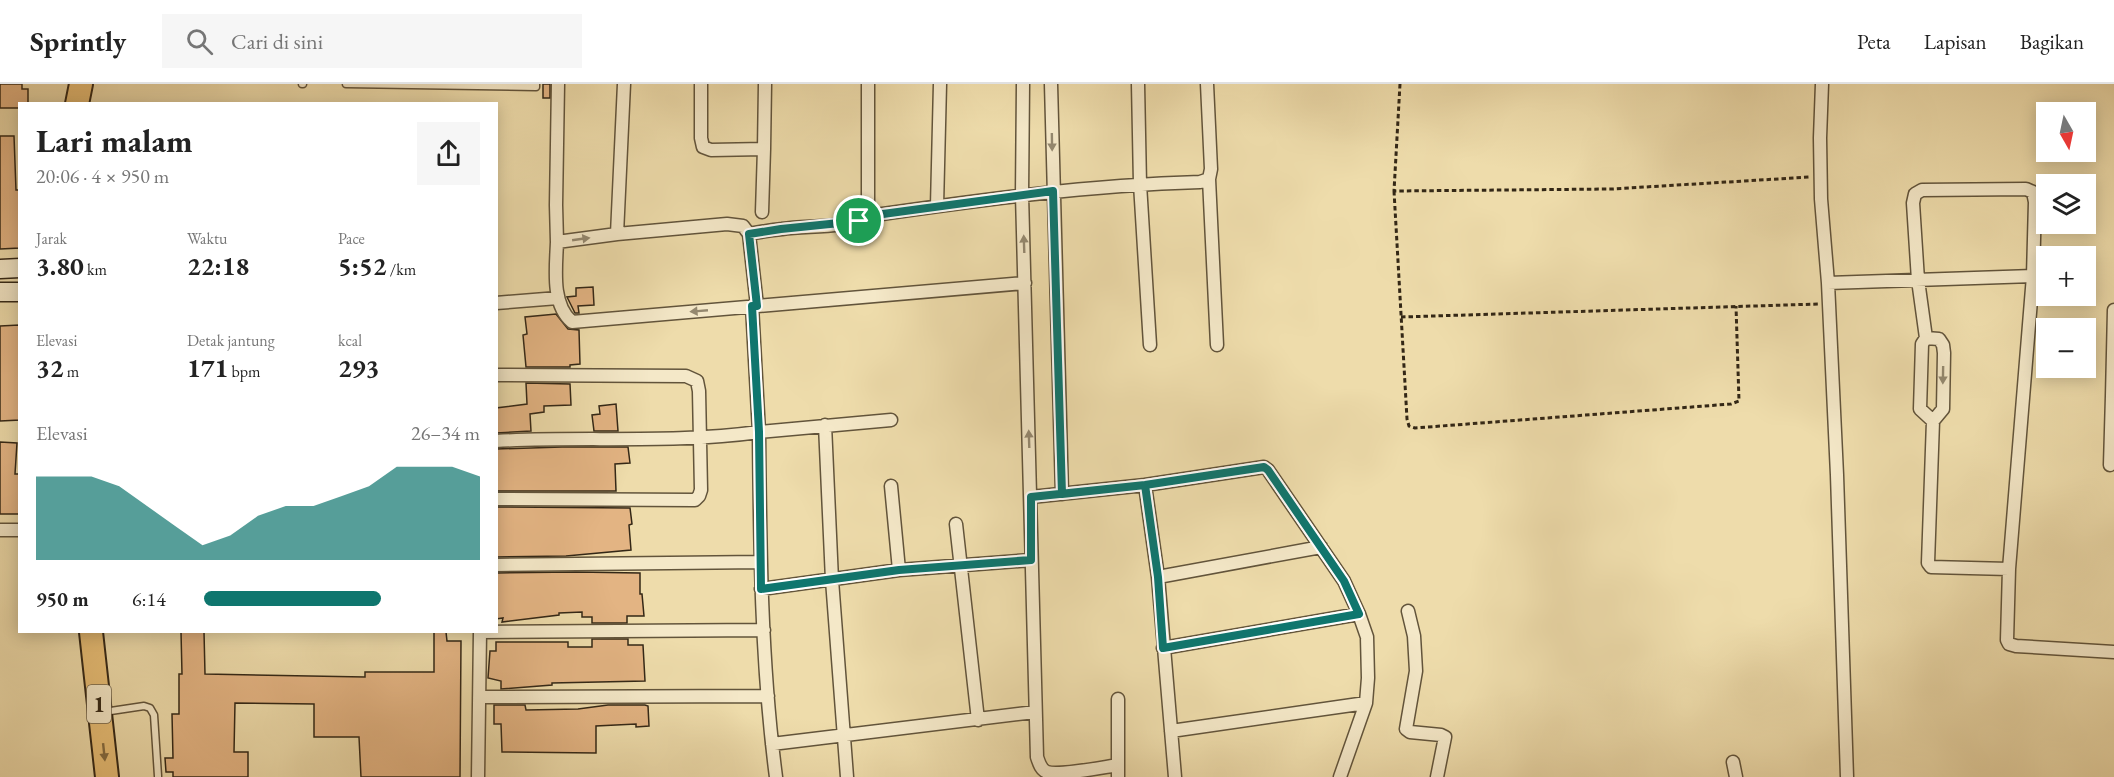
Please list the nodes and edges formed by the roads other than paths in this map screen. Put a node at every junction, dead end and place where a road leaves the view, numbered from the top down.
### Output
1 (81, 84) edge
2 (346, 84) edge
3 (536, 84) edge
4 (558, 84) edge
5 (624, 84) edge
6 (701, 84) edge
7 (765, 84) edge
8 (867, 84) edge
9 (940, 84) edge
10 (1023, 84) edge
11 (1051, 84) edge
12 (1138, 84) edge
13 (1207, 84) edge
14 (1822, 84) edge
15 (77, 102) edge
16 (764, 149) junction
17 (1209, 179) junction
18 (1140, 184) junction
19 (1053, 191) junction
20 (1022, 195) junction
21 (937, 206) junction
22 (762, 212) dead end
23 (868, 216) junction
24 (617, 234) junction
25 (749, 234) junction
26 (557, 242) junction
27 (18, 268) edge
28 (0, 269) edge
29 (2033, 276) junction
30 (1918, 280) junction
31 (1025, 283) junction
32 (1828, 283) junction
33 (0, 292) edge
34 (18, 292) edge
35 (558, 298) junction
36 (498, 303) edge
37 (754, 306) junction
38 (2114, 310) edge
39 (1926, 338) junction
40 (1150, 345) dead end
41 (1217, 345) dead end
42 (498, 375) edge
43 (2113, 396) edge
44 (891, 420) dead end
45 (1933, 421) junction
46 (825, 425) junction
47 (759, 432) junction
48 (700, 439) junction
49 (498, 441) edge
50 (2110, 465) dead end
51 (1145, 485) junction
52 (891, 486) dead end
53 (1062, 494) junction
54 (1031, 497) junction
55 (498, 499) edge
56 (956, 524) dead end
57 (0, 530) edge
58 (18, 530) edge
59 (1321, 547) junction
60 (1031, 560) junction
61 (760, 562) junction
62 (960, 564) junction
63 (498, 565) edge
64 (2009, 569) junction
65 (899, 570) junction
66 (1158, 577) junction
67 (832, 580) junction
68 (761, 589) junction
69 (1408, 611) dead end
70 (1359, 614) junction
71 (764, 630) junction
72 (498, 632) edge
73 (91, 633) edge
74 (480, 633) edge
75 (1163, 648) junction
76 (2114, 652) edge
77 (768, 696) junction
78 (479, 698) junction
79 (1118, 699) dead end
80 (1366, 703) junction
81 (100, 712) junction
82 (1035, 712) junction
83 (978, 720) junction
84 (1171, 731) junction
85 (843, 734) junction
86 (772, 744) junction
87 (1733, 762) dead end
88 (1118, 771) edge
89 (1060, 775) edge
90 (158, 776) edge
91 (107, 777) edge
92 (478, 777) edge
93 (776, 777) edge
94 (847, 777) edge
95 (1175, 777) edge
96 (1340, 777) edge
97 (1437, 777) edge
98 (1736, 777) edge
99 (1847, 777) edge

1 - 15 highway
2 - 3 lane
4 - 26 street
5 - 24 street
6 - 16 street
7 - 16 street
8 - 23 street
9 - 21 street
10 - 20 street
11 -> 19 street
12 - 18 street
13 - 17 street
14 - 32 street
16 - 22 street
17 - 18 street
17 - 41 street
18 - 19 street
18 - 40 street
19 - 20 street
19 - 53 street
20 - 21 street
31 -> 20 street
21 - 23 street
23 - 25 street
24 - 25 street
26 -> 24 street
25 - 37 street
26 - 35 street
27 - 28 street
29 - 30 street
29 - 30 street
29 - 64 street
30 - 32 street
30 - 39 street
31 - 37 street
54 -> 31 street
32 - 99 street
33 - 34 street
35 - 36 street
37 -> 35 street
37 - 47 street
38 - 43 street
39 - 45 street
39 -> 45 street
42 - 48 street
43 - 50 street
44 - 46 street
45 - 64 street
46 - 47 street
46 - 67 street
47 - 48 street
47 - 61 street
48 - 49 street
48 - 55 street
51 - 53 street
51 - 59 street
51 - 66 street
52 - 65 street
53 - 54 street
54 - 60 street
56 - 62 street
57 - 58 street
59 - 66 street
59 - 70 street
60 - 62 street
60 - 82 street
61 - 63 street
61 - 68 street
62 - 65 street
62 - 83 street
64 - 76 street
65 - 67 street
66 - 75 street
67 - 68 street
67 - 85 street
68 - 71 street
69 - 97 street
70 - 75 street
70 - 80 street
71 - 72 street
71 - 77 street
73 - 81 highway, 1
74 - 78 street
75 - 84 street
77 - 78 street
77 - 86 street
78 - 92 street
79 - 88 street
80 - 84 street
80 - 96 street
81 - 90 lane
81 -> 91 highway, 1
82 - 83 street
82 - 89 street
83 - 85 street
84 - 95 street
85 - 86 street
85 - 94 street
86 - 93 street
87 - 98 street
88 - 89 street

